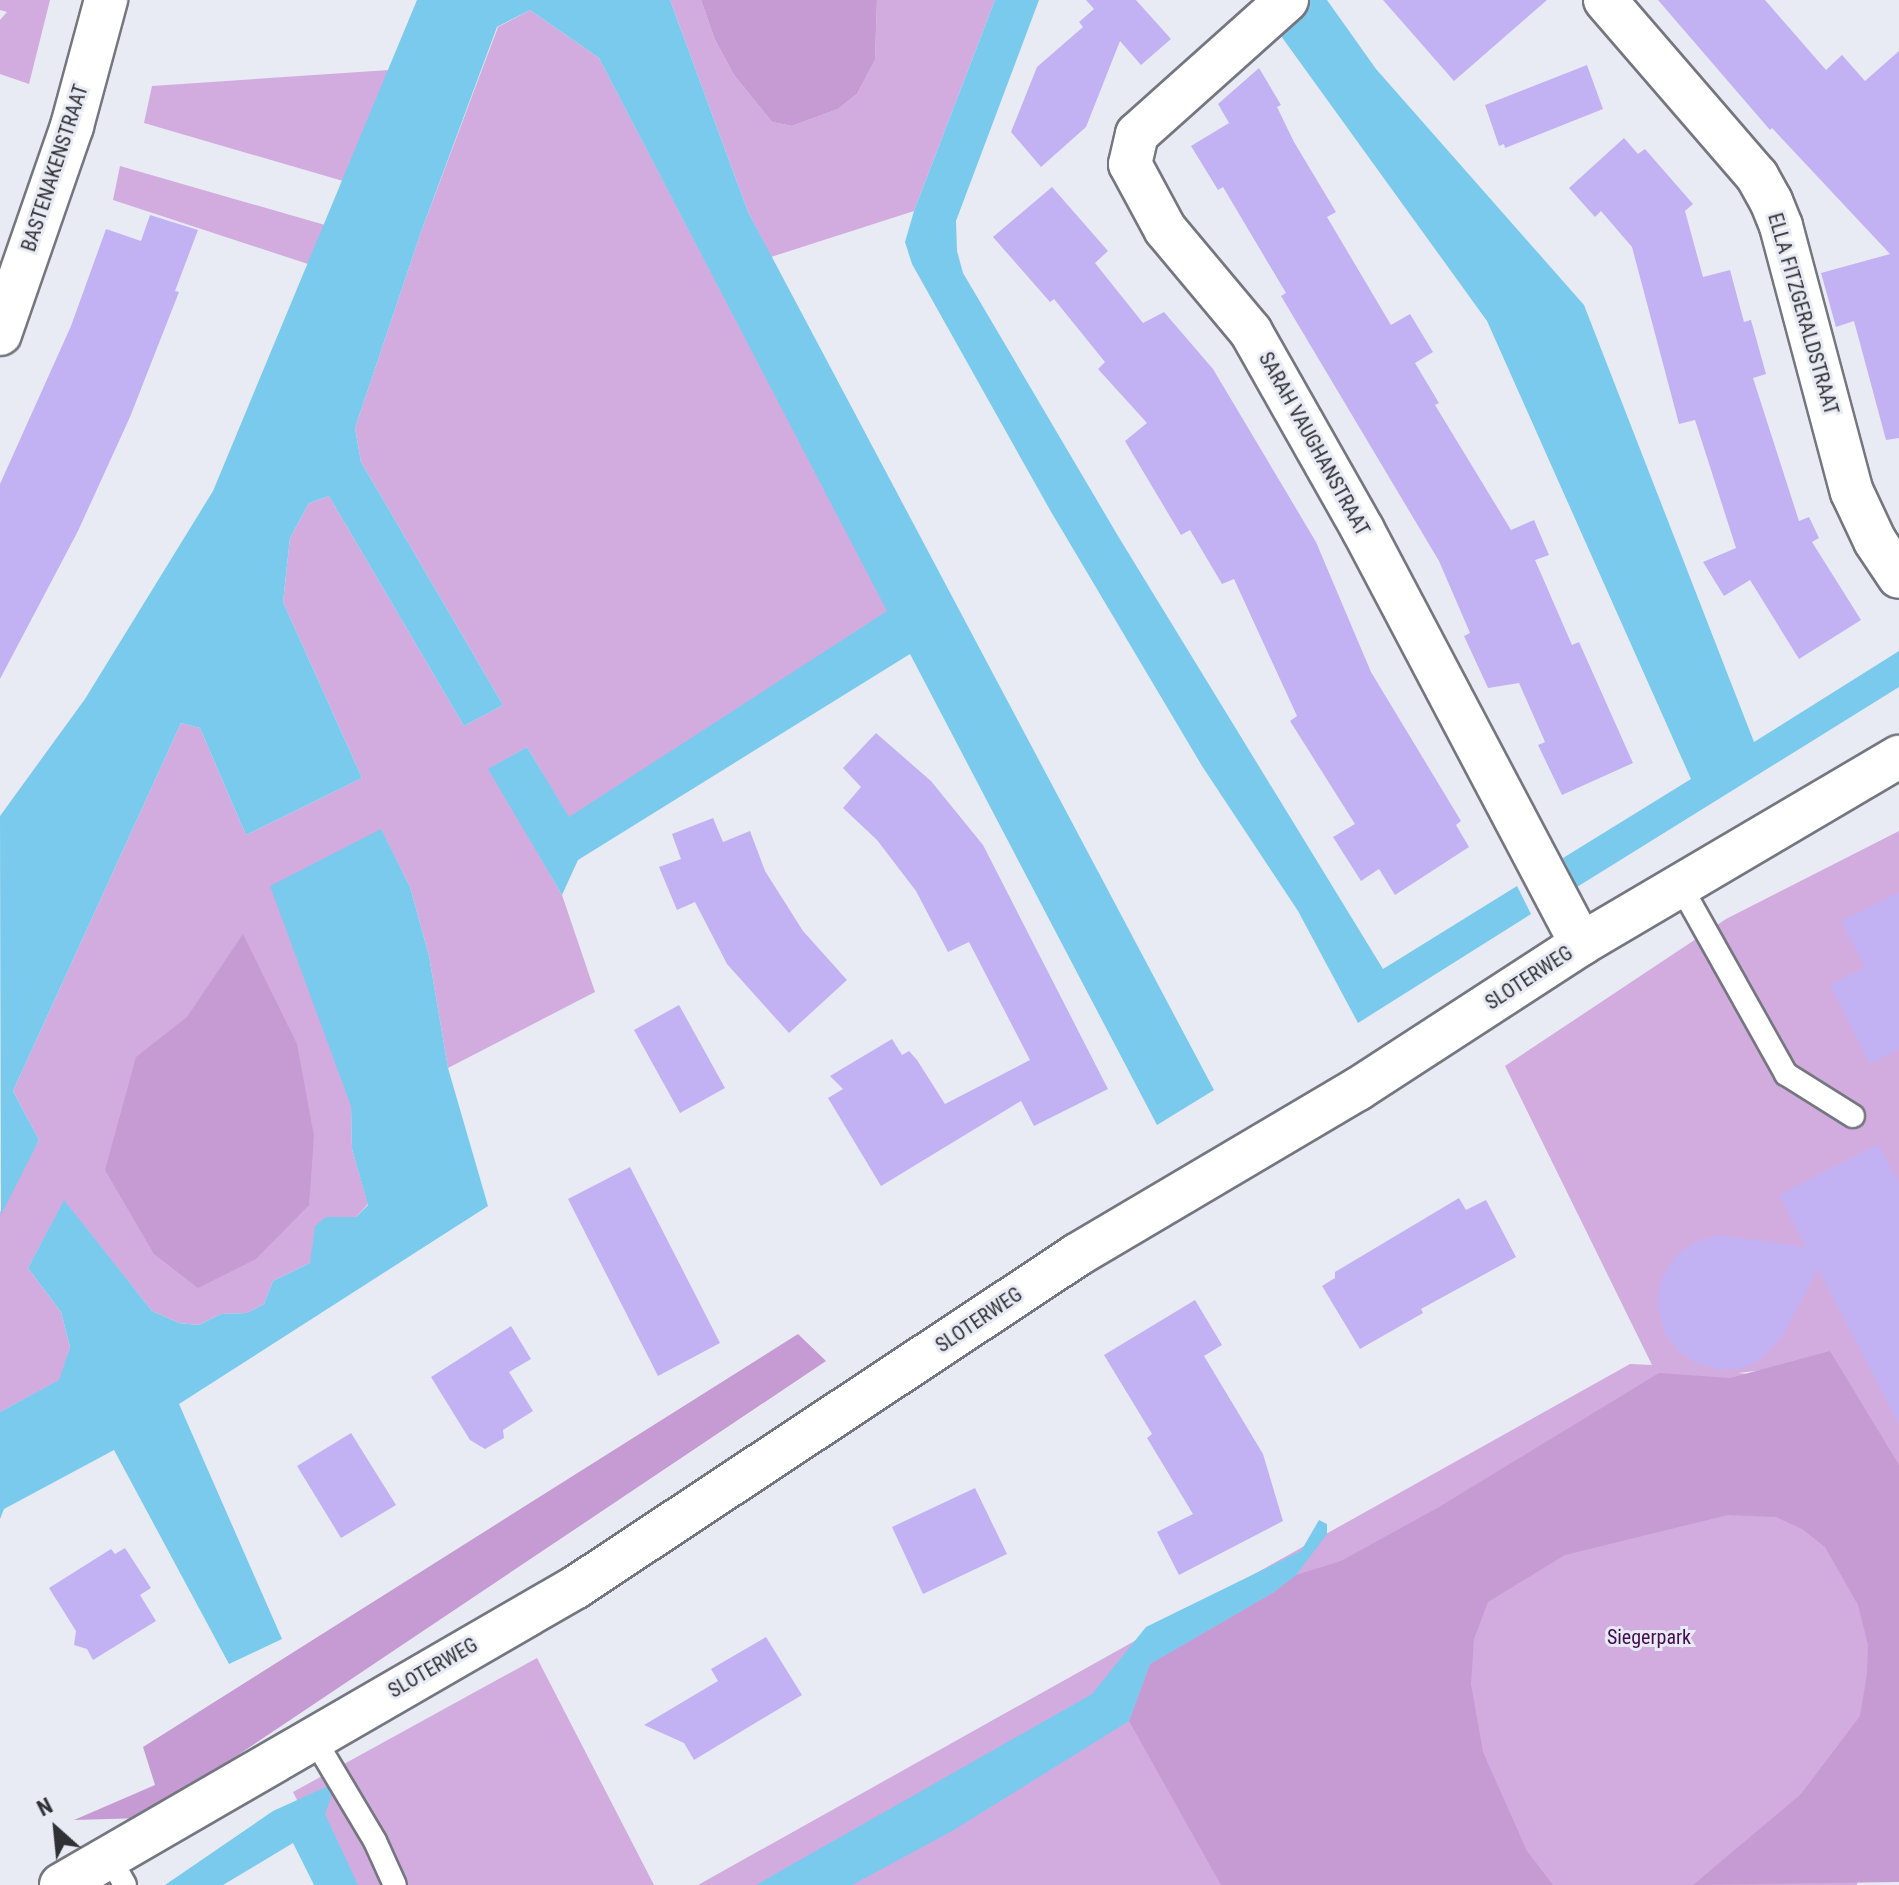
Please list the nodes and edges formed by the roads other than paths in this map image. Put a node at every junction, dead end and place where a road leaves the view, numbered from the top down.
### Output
1 (106, 0) edge
2 (1287, 0) edge
3 (1605, 0) edge
4 (0, 334) edge
5 (1899, 577) edge
6 (1899, 757) edge
7 (1680, 885) junction
8 (1581, 944) junction
9 (1853, 1116) dead end
10 (313, 1737) junction
11 (117, 1871) edge
12 (61, 1885) edge
13 (395, 1885) edge

1 - 4 street, BASTENAKENSTRAAT
2 - 8 street, SARAH VAUGHANSTRAAT
3 - 5 street, ELLA FITZGERALDSTRAAT
6 - 7 street, SLOTERWEG
7 - 8 street, SLOTERWEG
7 - 9 lane
8 - 10 street, SLOTERWEG
10 - 11 street, SLOTERWEG
10 - 13 lane
11 - 12 street, SLOTERWEG

